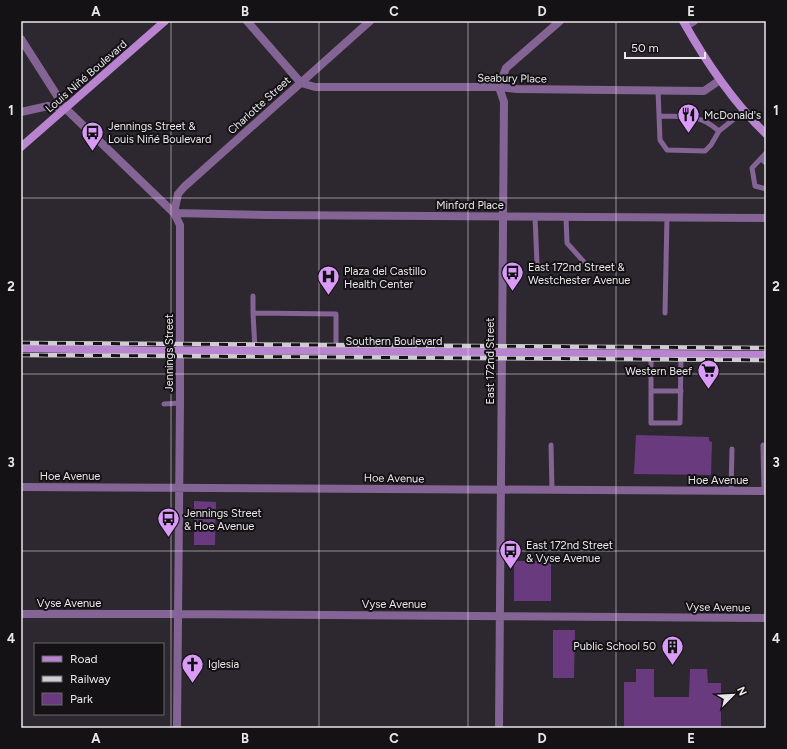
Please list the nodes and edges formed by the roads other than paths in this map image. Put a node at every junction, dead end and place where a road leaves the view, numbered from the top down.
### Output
1 (165, 21) edge
2 (247, 21) edge
3 (370, 21) edge
4 (560, 21) edge
5 (694, 21) edge
6 (685, 23) edge
7 (21, 39) edge
8 (720, 80) junction
9 (301, 83) junction
10 (499, 87) junction
11 (658, 90) junction
12 (66, 108) junction
13 (744, 111) junction
14 (21, 112) edge
15 (659, 116) junction
16 (719, 131) junction
17 (766, 134) edge
18 (21, 147) edge
19 (766, 153) edge
20 (761, 159) junction
21 (766, 163) edge
22 (766, 189) edge
23 (174, 213) junction
24 (502, 216) junction
25 (535, 216) junction
26 (566, 217) junction
27 (667, 217) junction
28 (766, 218) edge
29 (584, 262) dead end
30 (537, 263) dead end
31 (253, 296) dead end
32 (254, 313) junction
33 (665, 313) dead end
34 (21, 348) edge
35 (180, 350) junction
36 (254, 350) junction
37 (336, 352) junction
38 (501, 353) junction
39 (651, 354) junction
40 (681, 354) junction
41 (766, 355) edge
42 (651, 391) junction
43 (681, 391) junction
44 (180, 403) junction
45 (164, 404) dead end
46 (551, 445) dead end
47 (763, 445) dead end
48 (732, 449) dead end
49 (21, 487) edge
50 (178, 487) junction
51 (500, 490) junction
52 (552, 490) junction
53 (730, 491) junction
54 (765, 491) edge
55 (21, 614) edge
56 (178, 614) junction
57 (500, 616) junction
58 (766, 618) edge
59 (177, 728) edge
60 (499, 728) edge

1 - 12 main road, Louis Niñé Boulevard
2 - 9 street
3 - 9 street, Charlotte Street
4 - 10 street
5 - 6 street
6 - 8 main road
7 - 12 street, Jennings Street
8 - 11 street, Seabury Place
8 - 13 main road
9 - 10 street, Seabury Place
9 - 23 street, Charlotte Street
10 - 11 street, Seabury Place
10 - 24 street, East 172nd Street
11 - 15 lane
12 - 14 street
12 - 18 main road, Louis Niñé Boulevard
12 - 23 street, Jennings Street
13 - 16 lane
13 - 17 main road
15 - 16 lane
15 - 16 lane
19 - 20 lane
20 - 21 lane
20 - 22 lane
23 - 24 street, Minford Place
23 - 35 street, Jennings Street
24 - 25 street, Minford Place
24 - 38 street, East 172nd Street
25 - 26 street, Minford Place
25 - 30 lane
26 - 27 street, Minford Place
26 - 29 lane
27 - 28 street, Minford Place
27 - 33 lane
31 - 32 lane
32 - 36 lane
32 - 37 lane
34 - 35 main road, Southern Boulevard
35 - 36 main road, Southern Boulevard
35 - 44 street, Jennings Street
36 - 37 main road, Southern Boulevard
37 - 38 main road, Southern Boulevard
38 - 39 main road, Southern Boulevard
38 - 51 street, East 172nd Street
39 - 40 main road, Southern Boulevard
39 - 42 lane
40 - 41 main road, Southern Boulevard
40 - 43 lane
42 - 43 lane
42 - 43 lane
44 - 45 lane
44 - 50 street, Jennings Street
46 - 52 lane
47 - 54 lane
48 - 53 lane
49 - 50 street, Hoe Avenue
50 - 51 street, Hoe Avenue
50 - 56 street, Jennings Street
51 - 52 street, Hoe Avenue
51 - 57 street, East 172nd Street
52 - 53 street, Hoe Avenue
53 - 54 street, Hoe Avenue
55 - 56 street, Vyse Avenue
56 - 57 street, Vyse Avenue
56 - 59 street, Jennings Street
57 - 58 street, Vyse Avenue
57 - 60 street, East 172nd Street

